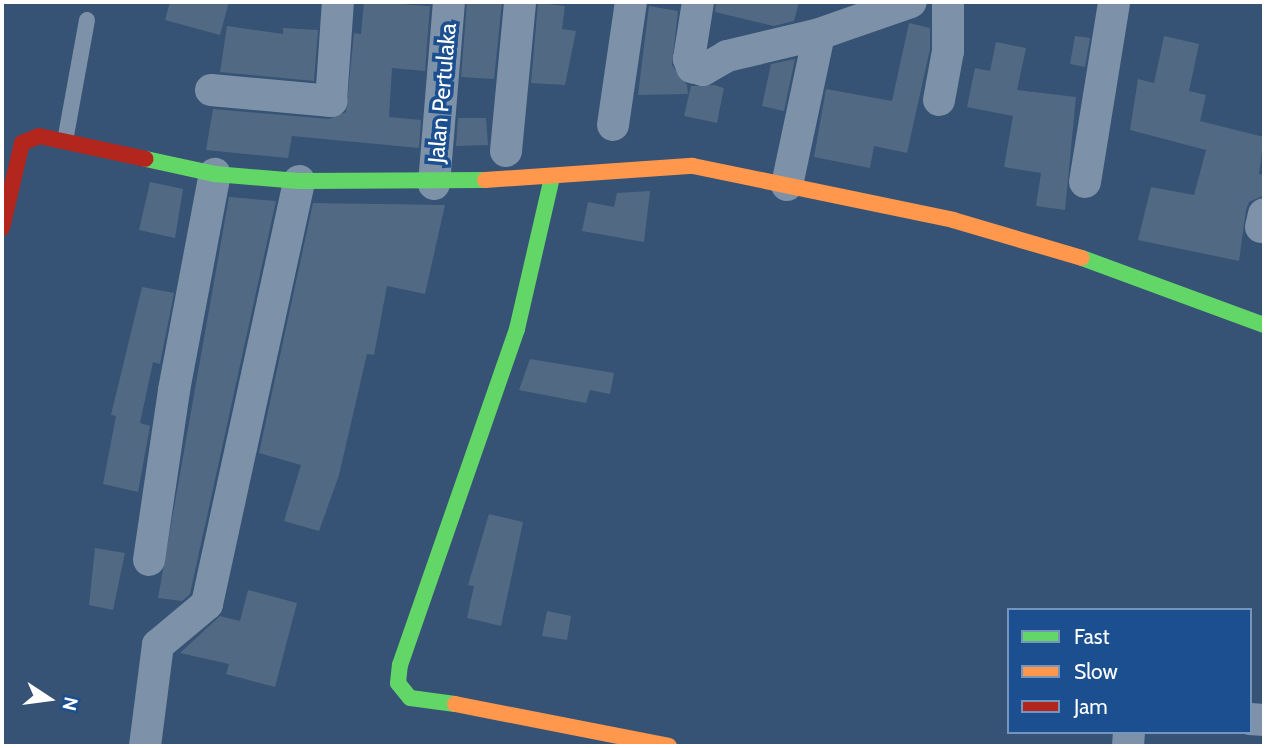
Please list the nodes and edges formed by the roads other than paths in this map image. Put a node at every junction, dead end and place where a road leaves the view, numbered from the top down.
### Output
1 (338, 2) edge
2 (449, 2) edge
3 (520, 2) edge
4 (631, 2) edge
5 (698, 2) edge
6 (911, 2) edge
7 (948, 2) edge
8 (1114, 2) edge
9 (88, 20) dead end
10 (818, 34) junction
11 (211, 90) dead end
12 (939, 100) dead end
13 (613, 125) dead end
14 (65, 141) junction
15 (506, 151) dead end
16 (215, 174) junction
17 (552, 177) junction
18 (299, 181) junction
19 (1085, 182) dead end
20 (434, 184) junction
21 (787, 185) junction
22 (2, 228) edge
23 (1264, 325) edge
24 (149, 560) dead end
25 (617, 740) edge
26 (145, 746) edge
27 (669, 746) edge

1 - 11 street
2 - 20 street, Jalan Pertulaka
3 - 15 street
4 - 13 street
5 - 10 street
6 - 10 street
7 - 12 street
8 - 19 street
9 - 14 lane
10 - 21 street
14 - 16 street
14 - 22 street
16 - 18 street
16 - 24 street
17 - 20 street
17 - 21 street
17 - 25 street
18 - 20 street
18 - 26 street
21 - 23 street
25 - 27 street

